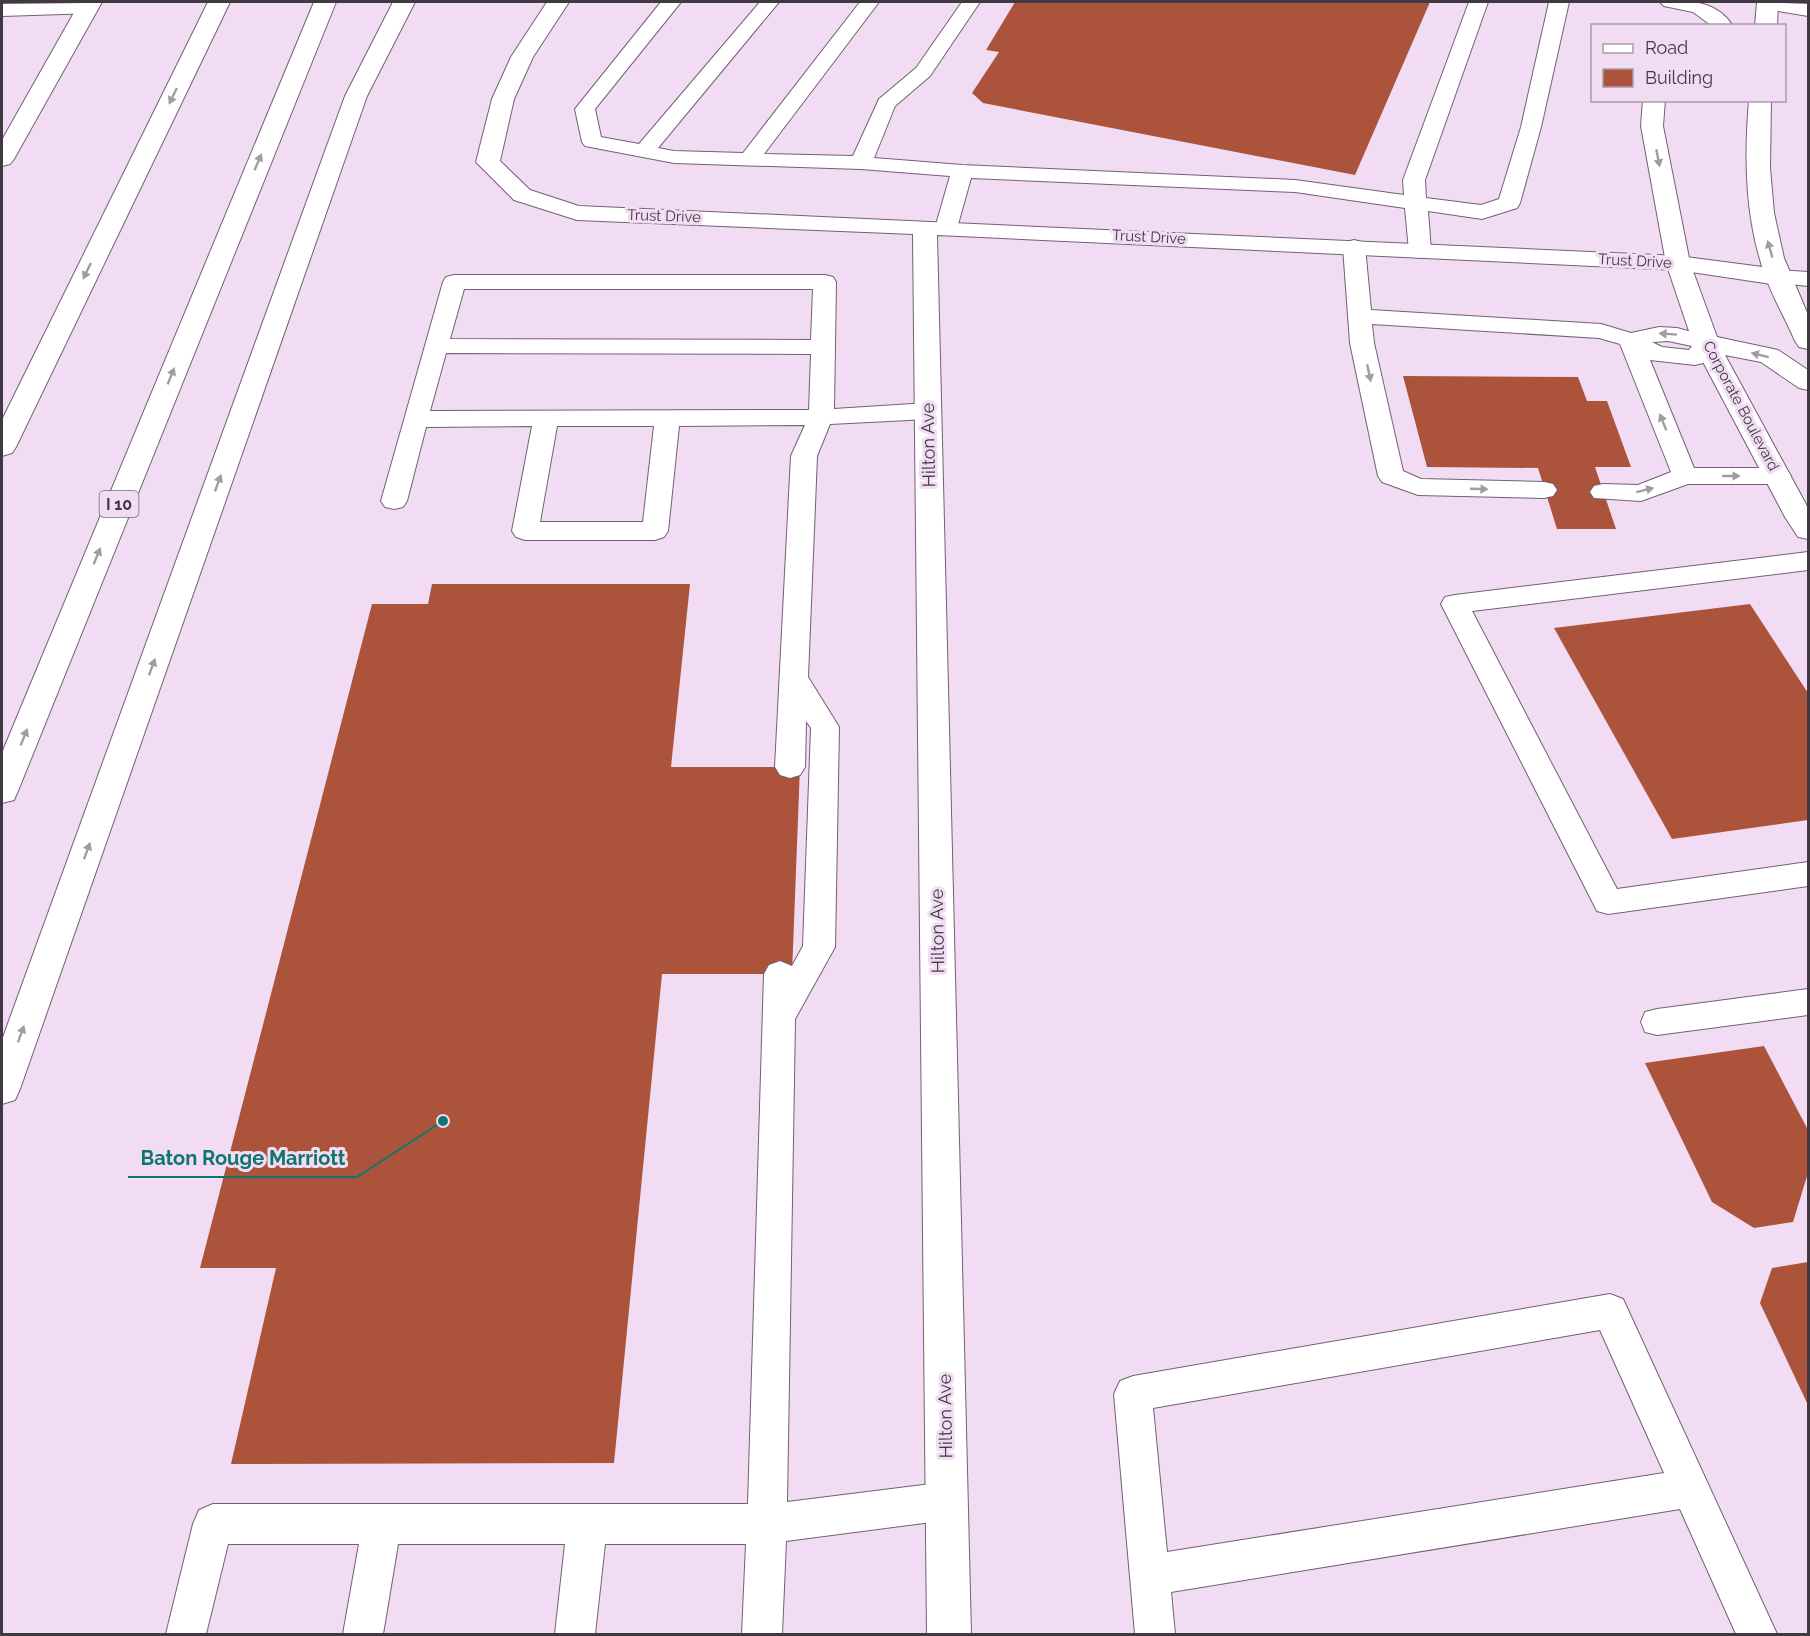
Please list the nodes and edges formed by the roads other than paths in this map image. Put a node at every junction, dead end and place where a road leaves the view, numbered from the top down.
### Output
1 (206, 2) edge
2 (219, 2) edge
3 (325, 2) edge
4 (404, 2) edge
5 (558, 2) edge
6 (671, 2) edge
7 (770, 2) edge
8 (870, 2) edge
9 (971, 2) edge
10 (1479, 2) edge
11 (1559, 2) edge
12 (1765, 2) edge
13 (89, 5) edge
14 (1666, 7) edge
15 (2, 10) edge
16 (1809, 10) edge
17 (1722, 24) edge
18 (1766, 24) edge
19 (198, 43) junction
20 (1654, 102) edge
21 (1760, 102) edge
22 (644, 151) junction
23 (2, 159) edge
24 (749, 159) junction
25 (861, 163) junction
26 (962, 171) junction
27 (1416, 202) junction
28 (935, 227) junction
29 (1354, 247) junction
30 (1420, 250) junction
31 (1678, 263) junction
32 (1778, 277) junction
33 (1809, 279) edge
34 (1359, 316) junction
35 (1630, 340) junction
36 (1809, 341) edge
37 (1706, 343) junction
38 (436, 346) junction
39 (823, 347) junction
40 (1809, 382) edge
41 (928, 411) junction
42 (821, 417) junction
43 (546, 418) junction
44 (667, 418) junction
45 (416, 419) junction
46 (2, 447) edge
47 (1685, 476) junction
48 (1778, 476) junction
49 (1544, 490) dead end
50 (1603, 492) dead end
51 (394, 501) dead end
52 (1809, 530) edge
53 (1809, 561) edge
54 (794, 678) junction
55 (790, 767) dead end
56 (2, 791) edge
57 (1809, 874) edge
58 (780, 974) dead end
59 (1809, 1002) edge
60 (778, 1019) junction
61 (1657, 1022) dead end
62 (2, 1089) edge
63 (1690, 1488) junction
64 (947, 1501) junction
65 (382, 1524) junction
66 (587, 1524) junction
67 (767, 1524) junction
68 (1150, 1575) junction
69 (186, 1635) edge
70 (363, 1635) edge
71 (575, 1635) edge
72 (762, 1635) edge
73 (949, 1635) edge
74 (1155, 1635) edge
75 (1757, 1635) edge

1 - 19 main road
2 - 19 main road
56 -> 3 main road, I 10
62 -> 4 main road
5 - 28 main road, Trust Drive
6 - 22 lane
7 - 22 lane
8 - 24 lane
9 - 25 lane
10 - 27 lane
11 - 27 lane
12 - 16 lane
12 - 18 main road
13 - 15 main road
13 - 23 main road
14 - 17 main road
19 -> 46 main road
20 -> 31 main road, Corporate Boulevard
32 -> 21 main road
22 - 24 lane
24 - 25 lane
25 - 26 lane
26 - 27 lane
26 - 28 lane
27 - 30 lane
28 - 29 main road, Trust Drive
28 - 41 main road, Hilton Ave
29 - 30 main road, Trust Drive
29 - 34 lane
30 - 31 main road, Trust Drive
31 - 32 main road, Trust Drive
31 - 37 main road, Corporate Boulevard
32 - 33 lane
32 - 36 main road
34 - 35 lane
34 -> 49 lane
35 - 37 lane
47 -> 35 lane
40 -> 37 main road
37 - 48 main road, Corporate Boulevard
38 - 39 lane
38 - 39 lane
38 - 45 lane
39 - 42 lane
41 - 42 lane
41 - 64 main road, Hilton Ave
42 - 44 lane
42 - 54 lane
43 - 44 lane
43 - 44 lane
43 - 45 lane
45 - 51 lane
47 -> 48 lane
50 -> 47 lane
48 - 52 main road, Corporate Boulevard
53 - 57 lane
54 - 55 lane
54 - 60 lane
58 - 60 lane
59 - 61 lane
60 - 67 lane
63 - 68 lane
63 - 68 lane
63 - 75 lane
64 - 67 lane
64 - 73 main road, Hilton Ave
65 - 66 lane
65 - 69 lane
65 - 70 lane
66 - 67 lane
66 - 71 lane
67 - 72 lane
68 - 74 lane

